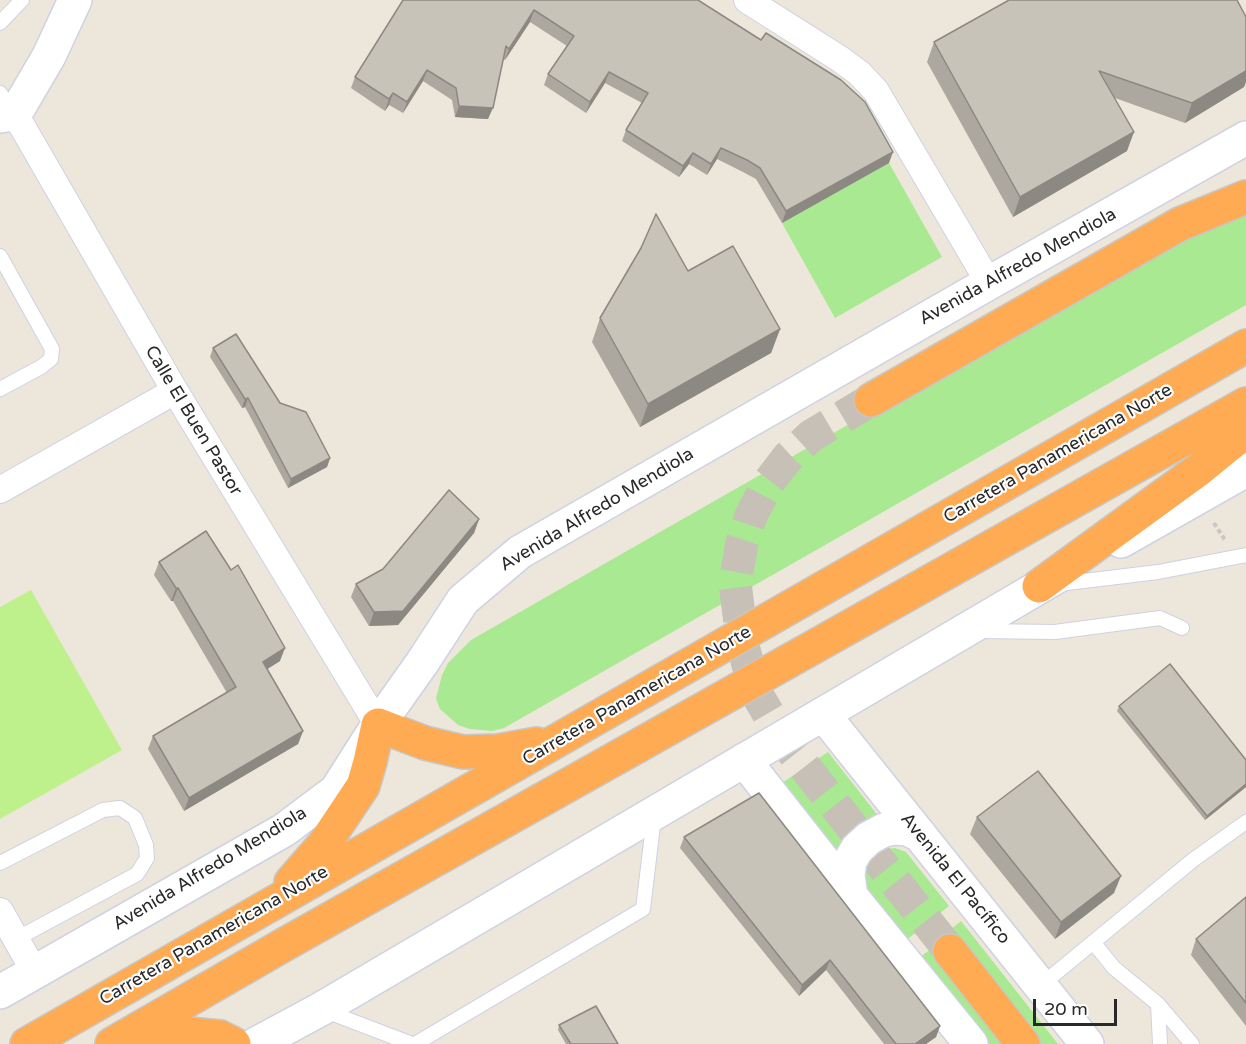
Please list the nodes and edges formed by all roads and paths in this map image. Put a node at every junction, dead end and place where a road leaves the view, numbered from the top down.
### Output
1 (75, 0) edge
2 (747, 0) edge
3 (17, 1) edge
4 (0, 23) edge
5 (5, 107) edge
6 (1246, 138) edge
7 (1246, 197) edge
8 (0, 256) edge
9 (989, 283) junction
10 (1246, 346) edge
11 (0, 389) edge
12 (175, 391) junction
13 (872, 400) tunnel mouth
14 (1246, 404) edge
15 (1246, 432) edge
16 (1240, 476) edge
17 (0, 490) edge
18 (1198, 497) junction
19 (1241, 556) edge
20 (1040, 586) junction
21 (1182, 628) dead end
22 (965, 630) junction
23 (823, 714) junction
24 (378, 725) junction
25 (572, 734) junction
26 (744, 760) junction
27 (655, 812) junction
28 (1246, 822) edge
29 (920, 836) junction
30 (0, 863) edge
31 (851, 896) junction
32 (269, 904) junction
33 (0, 911) edge
34 (16, 939) junction
35 (1093, 942) junction
36 (950, 951) tunnel mouth
37 (34, 971) junction
38 (1040, 986) junction
39 (0, 992) edge
40 (1158, 1004) junction
41 (321, 1009) junction
42 (27, 1044) edge
43 (112, 1044) edge
44 (145, 1044) edge
45 (234, 1044) edge
46 (256, 1044) edge
47 (413, 1044) edge
48 (971, 1044) edge
49 (1023, 1044) edge
50 (1087, 1044) edge
51 (1160, 1044) edge
52 (1192, 1044) edge

1 - 5 main road
2 - 9 street
3 - 4 lane
5 - 12 street, Calle El Buen Pastor
6 - 9 main road, Avenida Alfredo Mendiola
7 - 13 highway
8 - 11 lane
9 - 24 main road, Avenida Alfredo Mendiola
10 - 25 highway, Carretera Panamericana Norte
12 - 17 street
12 - 24 street, Calle El Buen Pastor
14 - 43 highway
15 - 20 highway
16 - 18 main road
18 - 19 path
18 - 20 main road
19 - 20 lane
20 - 22 main road
21 - 22 lane
22 - 23 main road
23 - 26 main road
23 - 29 main road, Avenida El Pacífico
24 - 25 highway
24 - 32 highway
24 - 37 main road, Avenida Alfredo Mendiola
25 - 32 highway, Carretera Panamericana Norte
26 - 27 main road
26 - 31 main road
27 - 41 main road
27 - 47 lane
28 - 35 lane
29 - 31 main road
29 - 38 main road, Avenida El Pacífico
30 - 34 lane
31 - 48 main road
32 - 42 highway, Carretera Panamericana Norte
33 - 34 street
34 - 37 street
35 - 38 lane
35 - 40 lane
36 - 49 highway
37 - 39 main road, Avenida Alfredo Mendiola
38 - 50 main road, Avenida El Pacífico
40 - 51 lane
40 - 52 lane
41 - 46 main road
41 - 47 lane
44 - 45 highway

